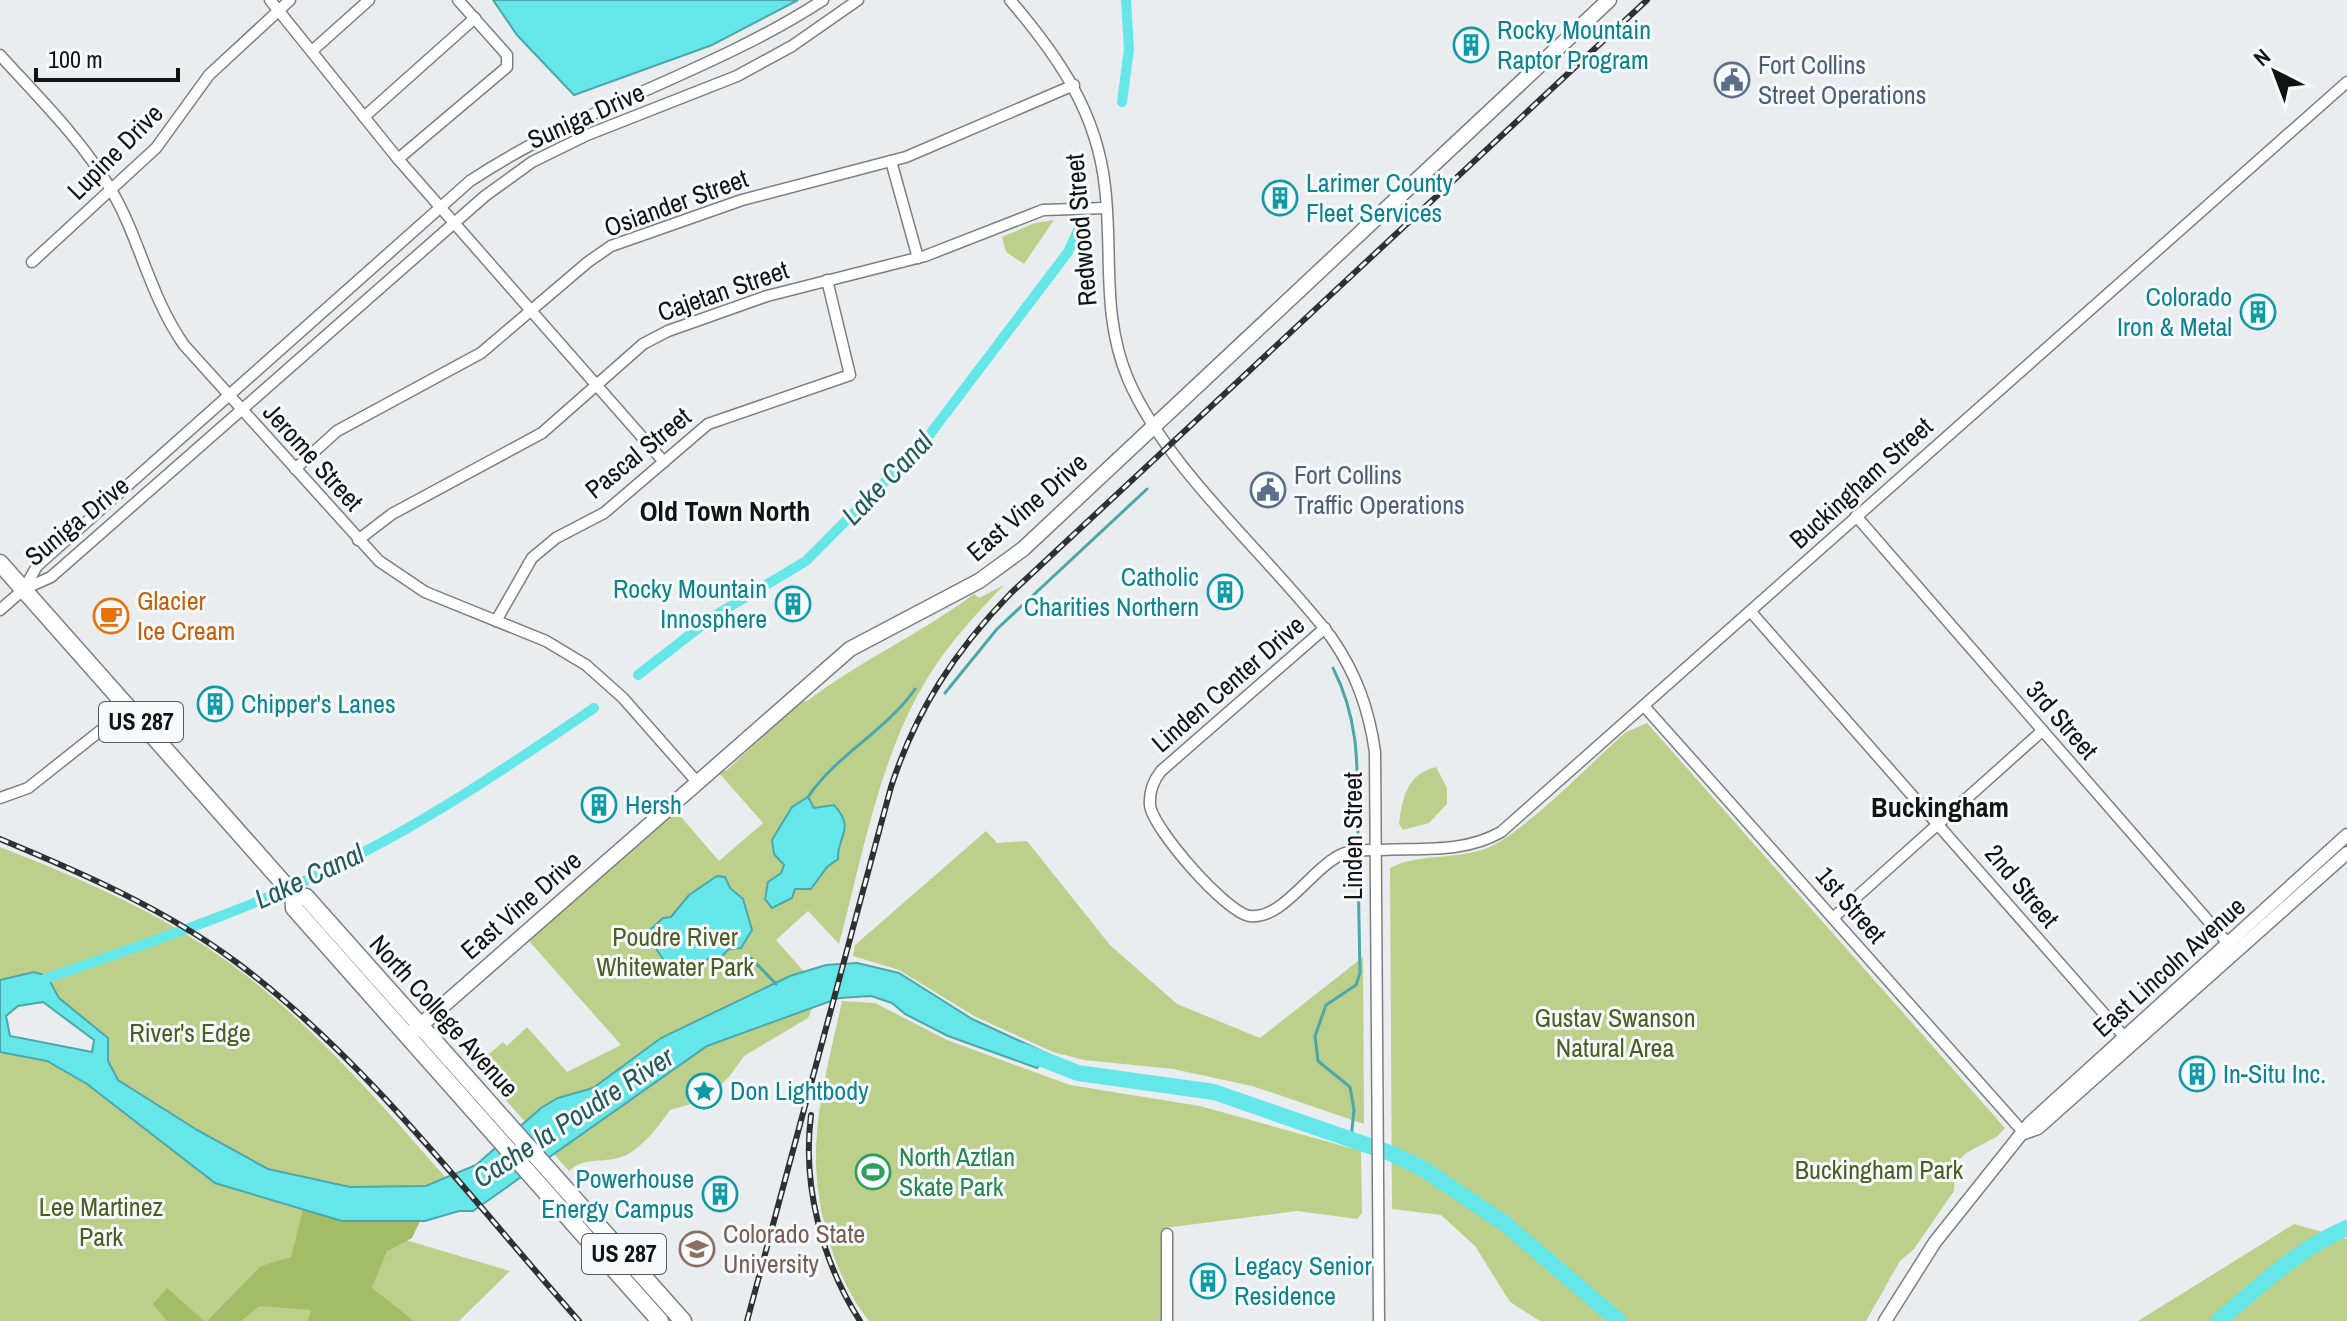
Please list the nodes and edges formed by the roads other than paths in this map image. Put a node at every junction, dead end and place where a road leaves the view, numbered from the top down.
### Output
1 (270, 0) edge
2 (290, 0) edge
3 (369, 0) edge
4 (458, 0) edge
5 (823, 0) edge
6 (858, 0) edge
7 (1010, 0) edge
8 (1609, 0) edge
9 (279, 10) junction
10 (475, 18) junction
11 (312, 51) junction
12 (0, 55) edge
13 (2347, 82) edge
14 (1074, 85) junction
15 (364, 117) junction
16 (398, 159) junction
17 (891, 161) junction
18 (111, 189) junction
19 (440, 208) junction
20 (1106, 208) junction
21 (453, 222) junction
22 (918, 258) junction
23 (32, 262) dead end
24 (827, 280) junction
25 (531, 311) junction
26 (597, 386) junction
27 (229, 395) junction
28 (241, 409) junction
29 (1154, 425) junction
30 (664, 462) junction
31 (295, 469) junction
32 (1856, 516) junction
33 (358, 540) junction
34 (0, 563) edge
35 (24, 589) junction
36 (0, 610) edge
37 (1751, 612) junction
38 (496, 621) junction
39 (1325, 628) junction
40 (1644, 706) junction
41 (129, 708) junction
42 (2042, 731) junction
43 (697, 782) junction
44 (0, 798) edge
45 (1940, 824) junction
46 (2347, 835) edge
47 (1375, 850) junction
48 (2347, 853) edge
49 (293, 894) junction
50 (1833, 918) junction
51 (2232, 948) junction
52 (420, 1025) junction
53 (407, 1037) junction
54 (2128, 1042) junction
55 (483, 1109) junction
56 (2024, 1133) junction
57 (1167, 1234) dead end
58 (1887, 1317) edge
59 (660, 1321) edge
60 (683, 1321) edge
61 (1167, 1321) edge
62 (1379, 1321) edge

1 - 9 street
2 - 9 street, Lupine Drive
3 - 11 street
4 - 10 street
5 - 19 street, Suniga Drive
6 - 21 street, Suniga Drive
7 - 14 street, Redwood Street
8 - 29 main road, East Vine Drive
9 - 11 street
9 - 18 street, Lupine Drive
10 - 15 street
10 - 16 street
11 - 15 street
12 - 18 street, Jerome Street
13 - 32 street, Buckingham Street
14 - 17 street, Osiander Street
14 - 20 street, Redwood Street
15 - 16 street
16 - 19 street
17 - 22 street
17 - 25 street, Osiander Street
18 - 23 street, Lupine Drive
18 - 27 street, Jerome Street
19 - 21 street
19 - 27 street, Suniga Drive
20 - 22 street, Cajetan Street
20 - 29 street, Redwood Street
21 - 25 street
21 - 28 street, Suniga Drive
22 - 24 street, Cajetan Street
24 - 26 street, Cajetan Street
24 - 30 street, Pascal Street
25 - 26 street
25 - 31 street, Osiander Street
26 - 30 street
26 - 33 street, Cajetan Street
27 - 28 street, Jerome Street
27 - 35 street, Suniga Drive
28 - 31 street, Jerome Street
28 - 35 street, Suniga Drive
29 - 39 street, Linden Street
29 - 43 main road, East Vine Drive
30 - 38 street, Pascal Street
31 - 33 street, Jerome Street
32 - 37 street, Buckingham Street
32 - 42 street, 3rd Street
33 - 38 street, Jerome Street
34 - 35 highway, North College Avenue / US 287
35 - 36 street
35 - 41 highway, North College Avenue / US 287
37 - 40 street, Buckingham Street
37 - 45 street, 2nd Street
38 - 43 street, Jerome Street
39 - 47 street, Linden Street
39 - 47 street, Linden Center Drive
40 - 47 street, Buckingham Street
40 - 50 street, 1st Street
41 - 44 street
41 - 49 highway, North College Avenue / US 287
42 - 45 street
42 - 51 street, 3rd Street
43 - 52 main road, East Vine Drive
45 - 50 street
45 - 54 street, 2nd Street
46 - 51 street, East Lincoln Avenue
47 - 62 street, Linden Street
48 - 51 street, East Lincoln Avenue
49 - 52 highway, North College Avenue / US 287
49 - 53 highway, North College Avenue / US 287
50 - 56 street, 1st Street
51 - 54 street, East Lincoln Avenue
52 - 53 main road, East Vine Drive
52 - 55 highway, North College Avenue / US 287
53 - 55 highway, North College Avenue / US 287
54 - 56 street, East Lincoln Avenue
55 - 59 highway, North College Avenue / US 287
55 - 60 highway, North College Avenue / US 287
56 - 58 street, East Lincoln Avenue
57 - 61 street

